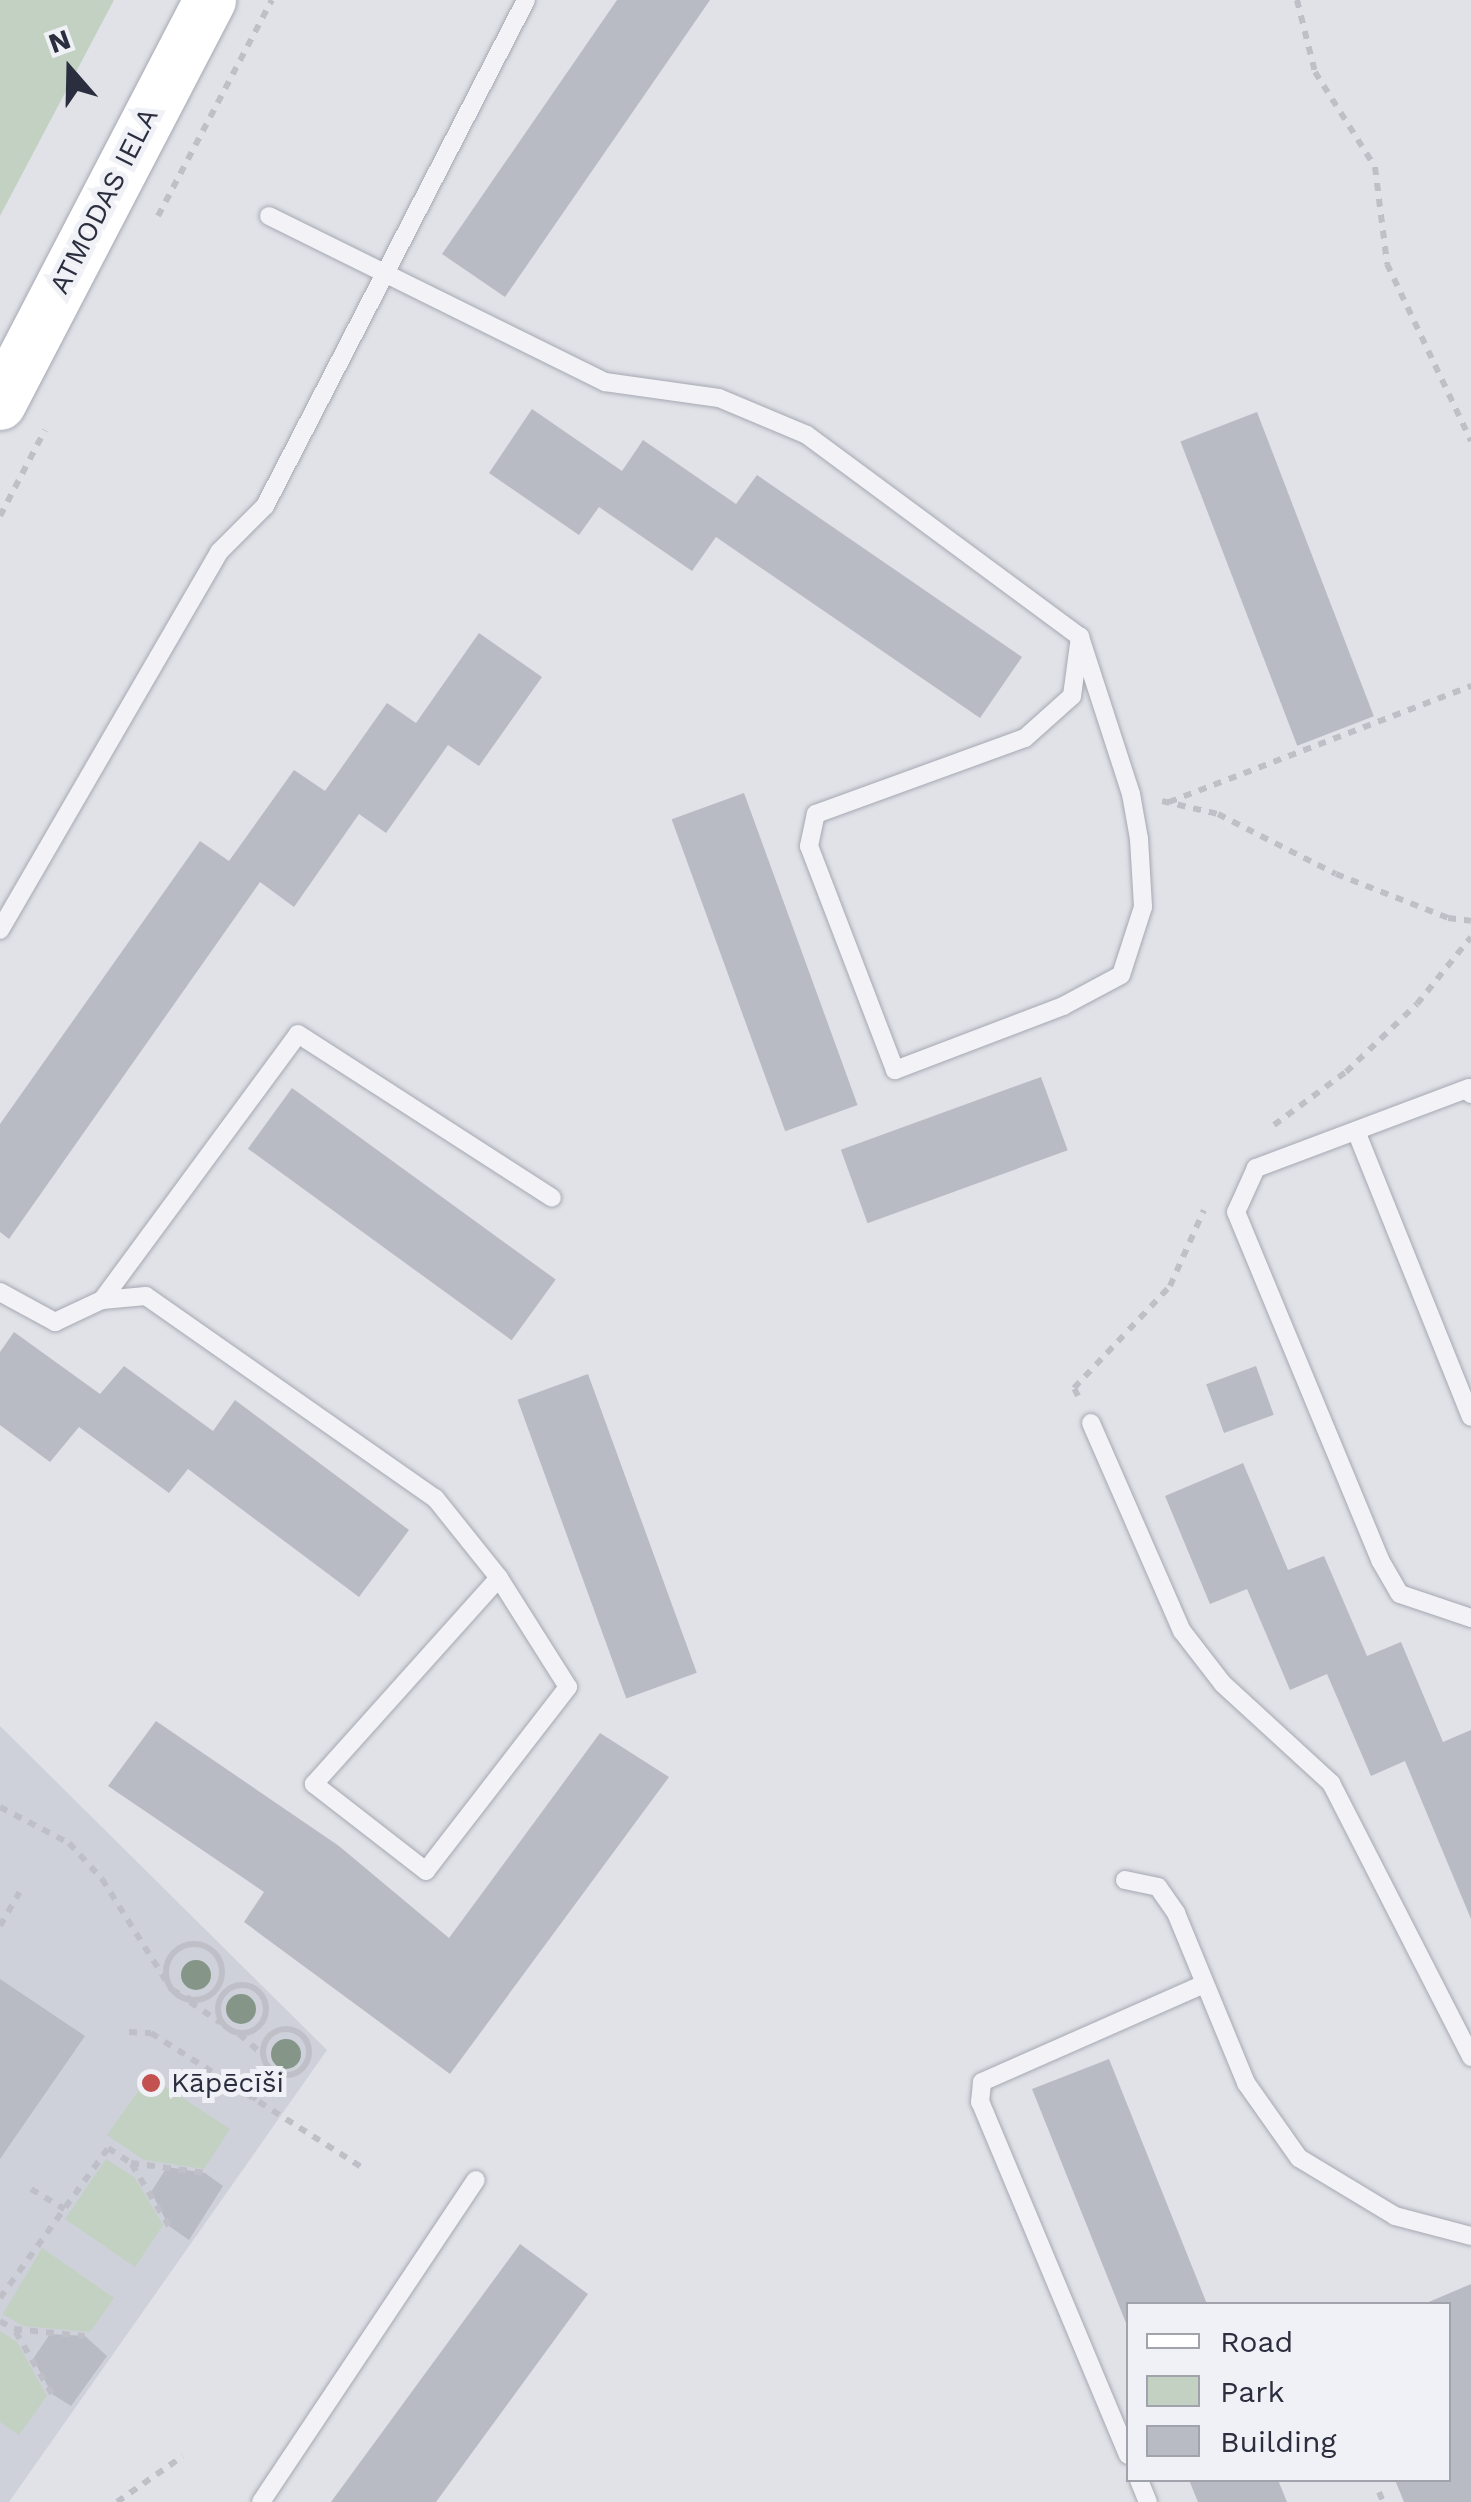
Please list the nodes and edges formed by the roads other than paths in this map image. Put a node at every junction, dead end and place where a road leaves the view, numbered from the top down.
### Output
1 (210, 0) edge
2 (526, 0) edge
3 (270, 216) dead end
4 (382, 272) junction
5 (0, 404) edge
6 (1080, 636) junction
7 (0, 930) edge
8 (1471, 1094) edge
9 (1356, 1131) junction
10 (552, 1198) dead end
11 (0, 1292) edge
12 (102, 1300) junction
13 (1471, 1417) edge
14 (1090, 1422) dead end
15 (499, 1578) junction
16 (1471, 1618) edge
17 (1126, 1880) dead end
18 (1202, 1985) junction
19 (1471, 2057) edge
20 (476, 2180) dead end
21 (1471, 2236) edge
22 (1126, 2450) edge
23 (262, 2502) edge

1 - 5 main road, ATMODAS IELA
2 - 4 lane
3 - 4 lane
4 - 6 lane
4 - 7 lane
6 - 6 lane
8 - 9 lane
9 - 13 lane
9 - 16 lane
10 - 12 lane
11 - 12 lane
12 - 15 lane
14 - 19 lane
15 - 15 lane
17 - 18 lane
18 - 21 lane
18 - 22 lane
20 - 23 lane

